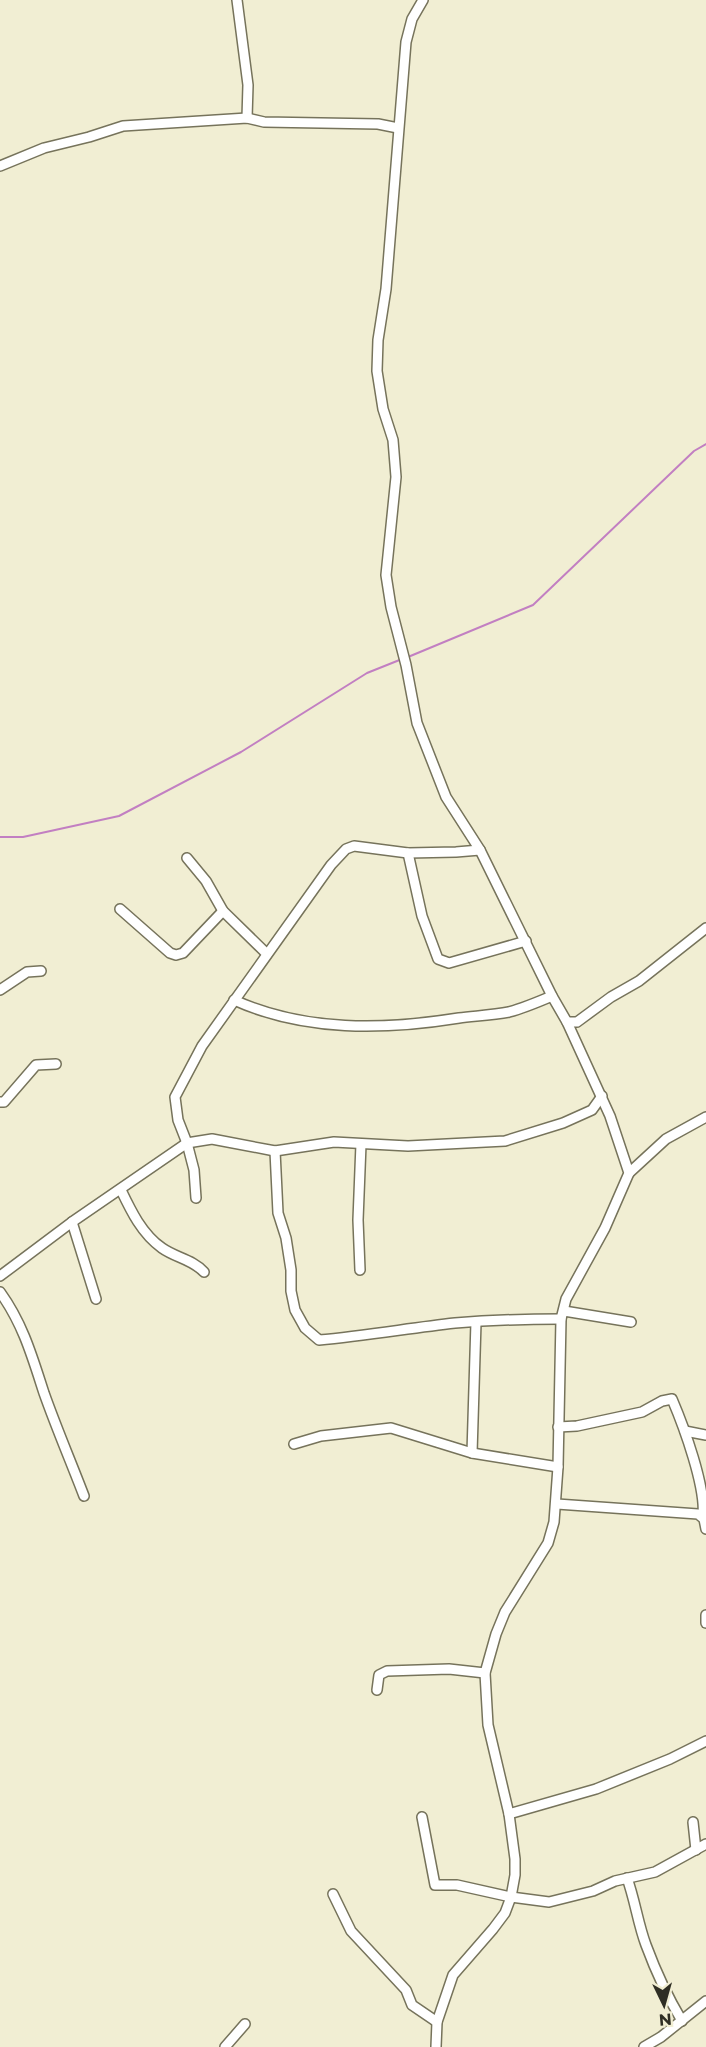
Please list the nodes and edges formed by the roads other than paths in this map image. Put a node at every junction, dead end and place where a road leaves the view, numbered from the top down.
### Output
1 (237, 0) edge
2 (423, 0) edge
3 (247, 118) junction
4 (398, 128) junction
5 (0, 166) edge
6 (480, 850) junction
7 (408, 853) junction
8 (187, 858) dead end
9 (120, 909) dead end
10 (223, 911) junction
11 (706, 928) edge
12 (526, 941) junction
13 (267, 954) junction
14 (41, 971) dead end
15 (0, 990) edge
16 (552, 996) junction
17 (234, 1000) junction
18 (567, 1022) junction
19 (577, 1022) junction
20 (575, 1040) junction
21 (56, 1064) dead end
22 (602, 1096) junction
23 (0, 1102) edge
24 (592, 1110) junction
25 (610, 1116) junction
26 (706, 1117) edge
27 (187, 1143) junction
28 (362, 1144) junction
29 (275, 1151) junction
30 (628, 1173) junction
31 (122, 1190) junction
32 (196, 1198) dead end
33 (72, 1222) junction
34 (360, 1270) dead end
35 (204, 1272) dead end
36 (0, 1276) edge
37 (0, 1292) edge
38 (96, 1299) dead end
39 (562, 1315) junction
40 (476, 1322) junction
41 (631, 1322) dead end
42 (558, 1427) junction
43 (685, 1431) junction
44 (706, 1435) edge
45 (294, 1444) dead end
46 (472, 1453) junction
47 (558, 1467) junction
48 (84, 1496) dead end
49 (557, 1504) junction
50 (703, 1516) junction
51 (706, 1529) edge
52 (706, 1615) edge
53 (706, 1623) edge
54 (485, 1673) junction
55 (377, 1690) dead end
56 (706, 1741) edge
57 (509, 1814) junction
58 (422, 1817) dead end
59 (693, 1822) dead end
60 (706, 1844) edge
61 (696, 1850) junction
62 (627, 1878) junction
63 (333, 1894) dead end
64 (511, 1897) junction
65 (706, 2001) edge
66 (682, 2021) junction
67 (437, 2022) junction
68 (245, 2024) dead end
69 (225, 2047) edge
70 (436, 2047) edge
71 (644, 2047) edge

1 - 3 street
2 - 4 street
3 - 4 street
3 - 5 street
4 - 6 street
6 - 7 street
6 - 12 street
7 - 12 street
7 - 13 street
8 - 10 street
9 - 10 street
10 - 13 street
11 - 19 street
12 - 16 street
13 - 17 street
14 - 15 street
16 - 17 street
16 - 18 street
17 - 27 street
18 - 19 street
18 - 20 street
19 - 20 street
20 - 22 street
21 - 23 street
22 - 24 street
22 - 25 street
24 - 25 street
24 - 28 street
25 - 30 street
26 - 30 street
27 - 29 street
27 - 31 street
27 - 32 street
28 - 29 street
28 - 34 street
29 - 40 street
30 - 39 street
31 - 33 street
31 - 35 street
33 - 36 street
33 - 38 street
37 - 48 street
39 - 40 street
39 - 41 street
39 - 42 street
40 - 46 street
42 - 43 street
42 - 47 street
43 - 44 street
43 - 50 street
45 - 46 street
46 - 47 street
47 - 49 street
49 - 50 street
49 - 54 street
50 - 51 street
52 - 53 street
54 - 55 street
54 - 57 street
56 - 57 street
57 - 64 street
58 - 64 street
59 - 61 street
60 - 61 street
61 - 62 street
62 - 64 street
62 - 66 street
63 - 67 street
64 - 67 street
65 - 66 street
66 - 71 street
67 - 70 street
68 - 69 street

